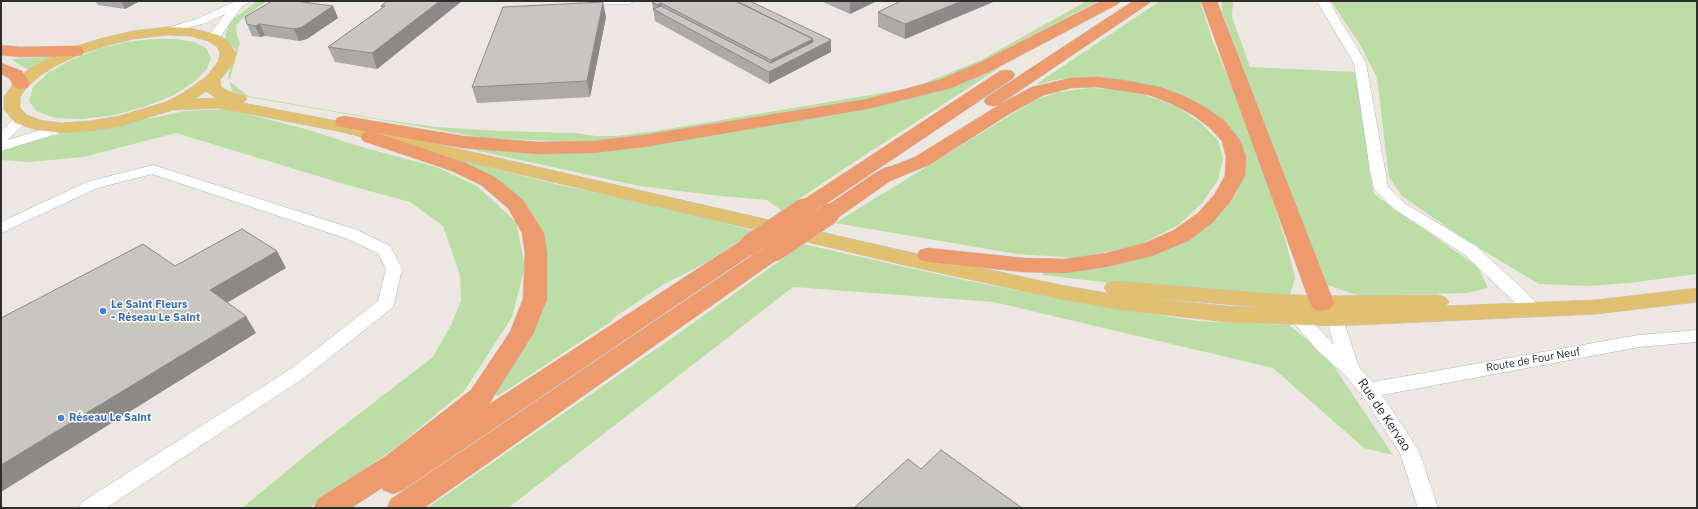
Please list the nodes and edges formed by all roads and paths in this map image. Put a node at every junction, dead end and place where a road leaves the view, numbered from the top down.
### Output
1 (584, 1) edge
2 (629, 1) edge
3 (1113, 1) edge
4 (1120, 1) edge
5 (1143, 1) edge
6 (1209, 1) edge
7 (1322, 1) edge
8 (241, 3) edge
9 (167, 31) junction
10 (213, 38) junction
11 (1, 50) edge
12 (76, 51) junction
13 (1, 68) edge
14 (212, 80) junction
15 (21, 84) junction
16 (172, 105) junction
17 (20, 118) junction
18 (341, 124) junction
19 (61, 128) junction
20 (1, 140) edge
21 (1, 147) edge
22 (879, 179) junction
23 (1, 228) edge
24 (928, 255) junction
25 (1697, 287) edge
26 (1697, 295) edge
27 (1527, 304) junction
28 (1328, 311) junction
29 (1298, 317) junction
30 (1697, 336) edge
31 (1351, 370) junction
32 (1369, 390) junction
33 (89, 508) edge
34 (328, 508) edge
35 (355, 508) edge
36 (401, 508) edge
37 (1428, 508) edge

1 - 2 street
3 - 18 highway
4 - 35 highway, bridge
5 - 22 highway
6 - 28 highway
7 - 27 street
8 - 9 street
8 - 10 street
9 - 10 main road
9 - 12 main road
10 - 14 main road
11 - 12 highway
12 - 15 main road
13 - 15 highway
14 - 16 main road
14 - 18 main road
15 - 17 main road
16 - 18 main road
16 - 19 main road
17 - 19 main road
17 - 20 street
18 - 24 main road
18 - 29 main road
18 - 34 highway
19 - 21 street
22 - 24 highway
22 - 36 highway, bridge
23 - 33 street
24 - 28 main road
25 - 27 main road
26 - 27 main road
27 - 28 main road
28 - 29 main road
28 - 31 street
29 - 31 street, Rue de Kervao
30 - 32 street, Route de Four Neuf
31 - 32 street, Rue de Kervao
32 - 37 street, Rue de Kervao

